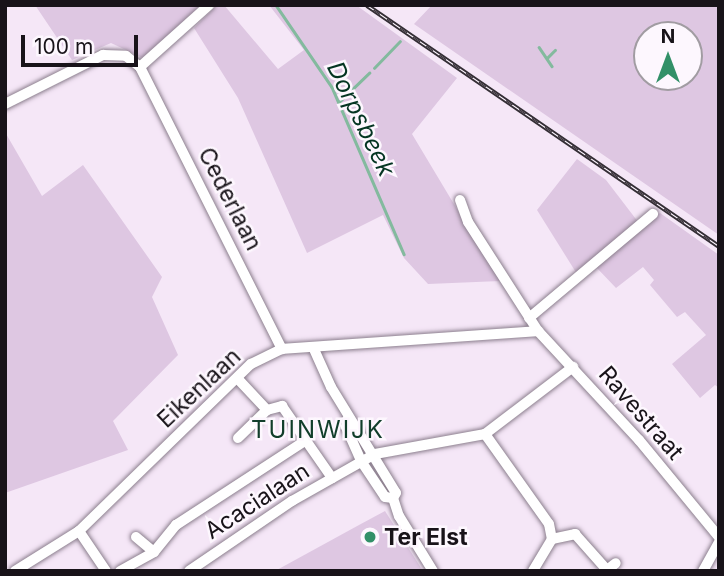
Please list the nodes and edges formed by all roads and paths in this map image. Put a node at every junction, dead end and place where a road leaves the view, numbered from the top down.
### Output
1 (209, 5) edge
2 (140, 67) junction
3 (5, 104) edge
4 (460, 200) dead end
5 (653, 214) dead end
6 (529, 318) junction
7 (538, 331) junction
8 (313, 347) junction
9 (282, 349) junction
10 (573, 367) junction
11 (237, 378) junction
12 (267, 410) junction
13 (348, 418) junction
14 (485, 434) junction
15 (238, 438) dead end
16 (305, 441) junction
17 (375, 454) junction
18 (360, 461) junction
19 (332, 478) junction
20 (393, 498) junction
21 (79, 531) junction
22 (136, 537) dead end
23 (552, 539) junction
24 (719, 539) edge
25 (154, 552) junction
26 (616, 563) dead end
27 (15, 571) edge
28 (106, 571) edge
29 (120, 571) edge
30 (189, 571) edge
31 (433, 571) edge
32 (533, 571) edge
33 (703, 571) edge

1 - 2 street
2 - 3 street
2 - 9 street, Cederlaan
4 - 6 street, Ravestraat
5 - 6 street
6 - 7 street, Ravestraat
7 - 8 street, Eikenlaan
7 - 10 street, Ravestraat
8 - 9 street, Eikenlaan
8 - 13 street
9 - 11 street, Eikenlaan
10 - 14 street, Acacialaan
10 - 24 street, Ravestraat
11 - 12 street
11 - 21 street, Eikenlaan
12 - 15 street
12 - 16 street
13 - 17 street
13 - 18 street
14 - 17 street, Acacialaan
14 - 23 street
16 - 19 street
16 - 25 street
17 - 18 street, Acacialaan
17 - 20 street
18 - 19 street, Acacialaan
18 - 20 street
19 - 30 street, Acacialaan
20 - 31 street
21 - 27 street, Eikenlaan
21 - 28 street
22 - 25 street
23 - 26 street
23 - 32 street
24 - 33 street
25 - 29 street

